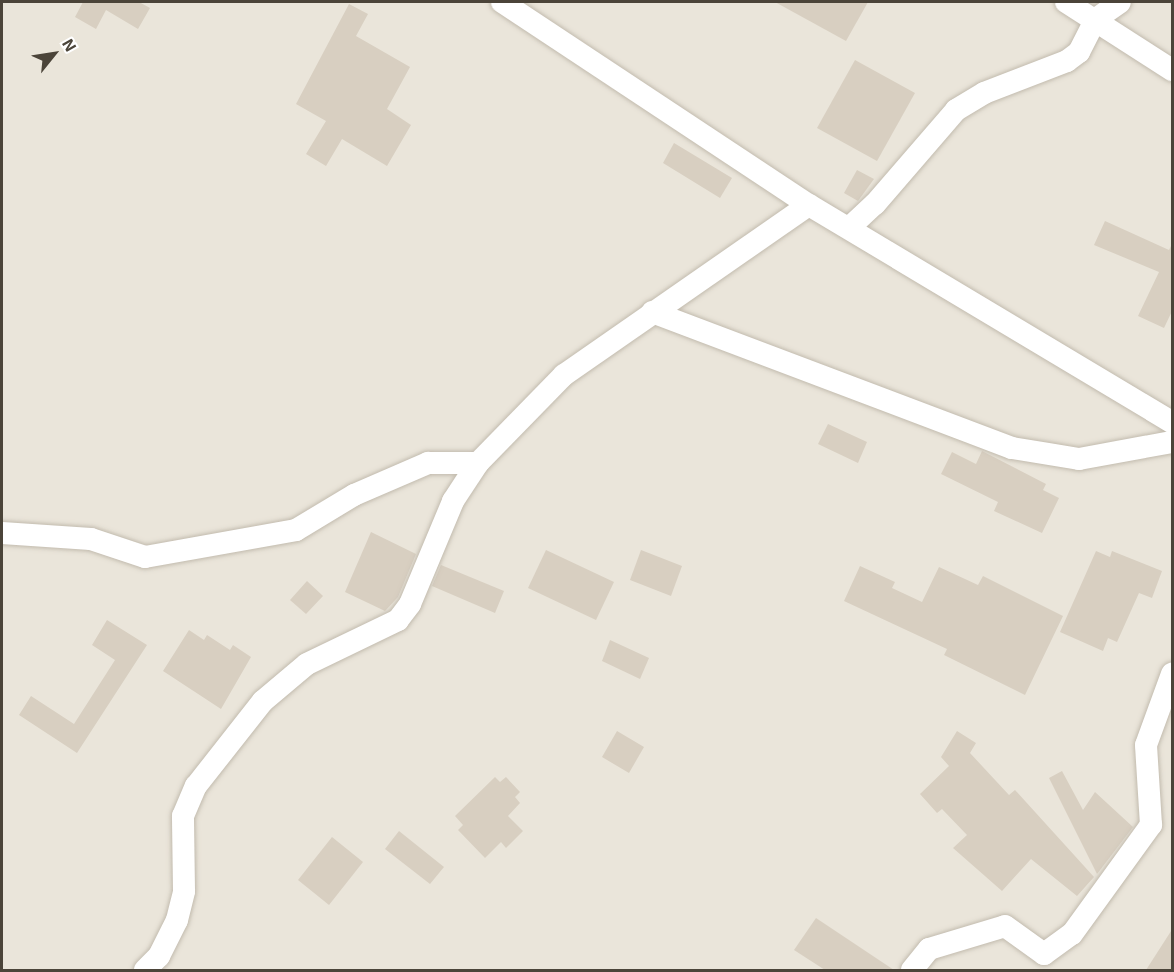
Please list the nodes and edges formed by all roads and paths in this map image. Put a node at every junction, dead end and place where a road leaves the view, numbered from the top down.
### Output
1 (502, 2) edge
2 (1066, 2) edge
3 (1120, 2) edge
4 (1096, 19) junction
5 (1173, 70) edge
6 (809, 205) junction
7 (850, 227) junction
8 (652, 312) junction
9 (1173, 422) edge
10 (1173, 442) edge
11 (478, 463) junction
12 (2, 533) edge
13 (1173, 674) edge
14 (145, 970) edge
15 (912, 970) edge

1 - 6 street
2 - 4 street
3 - 4 street
4 - 5 street
4 - 7 street
6 - 7 street
6 - 8 street
7 - 9 street
8 - 10 street
8 - 11 street
11 - 12 street
11 - 14 street
13 - 15 street

